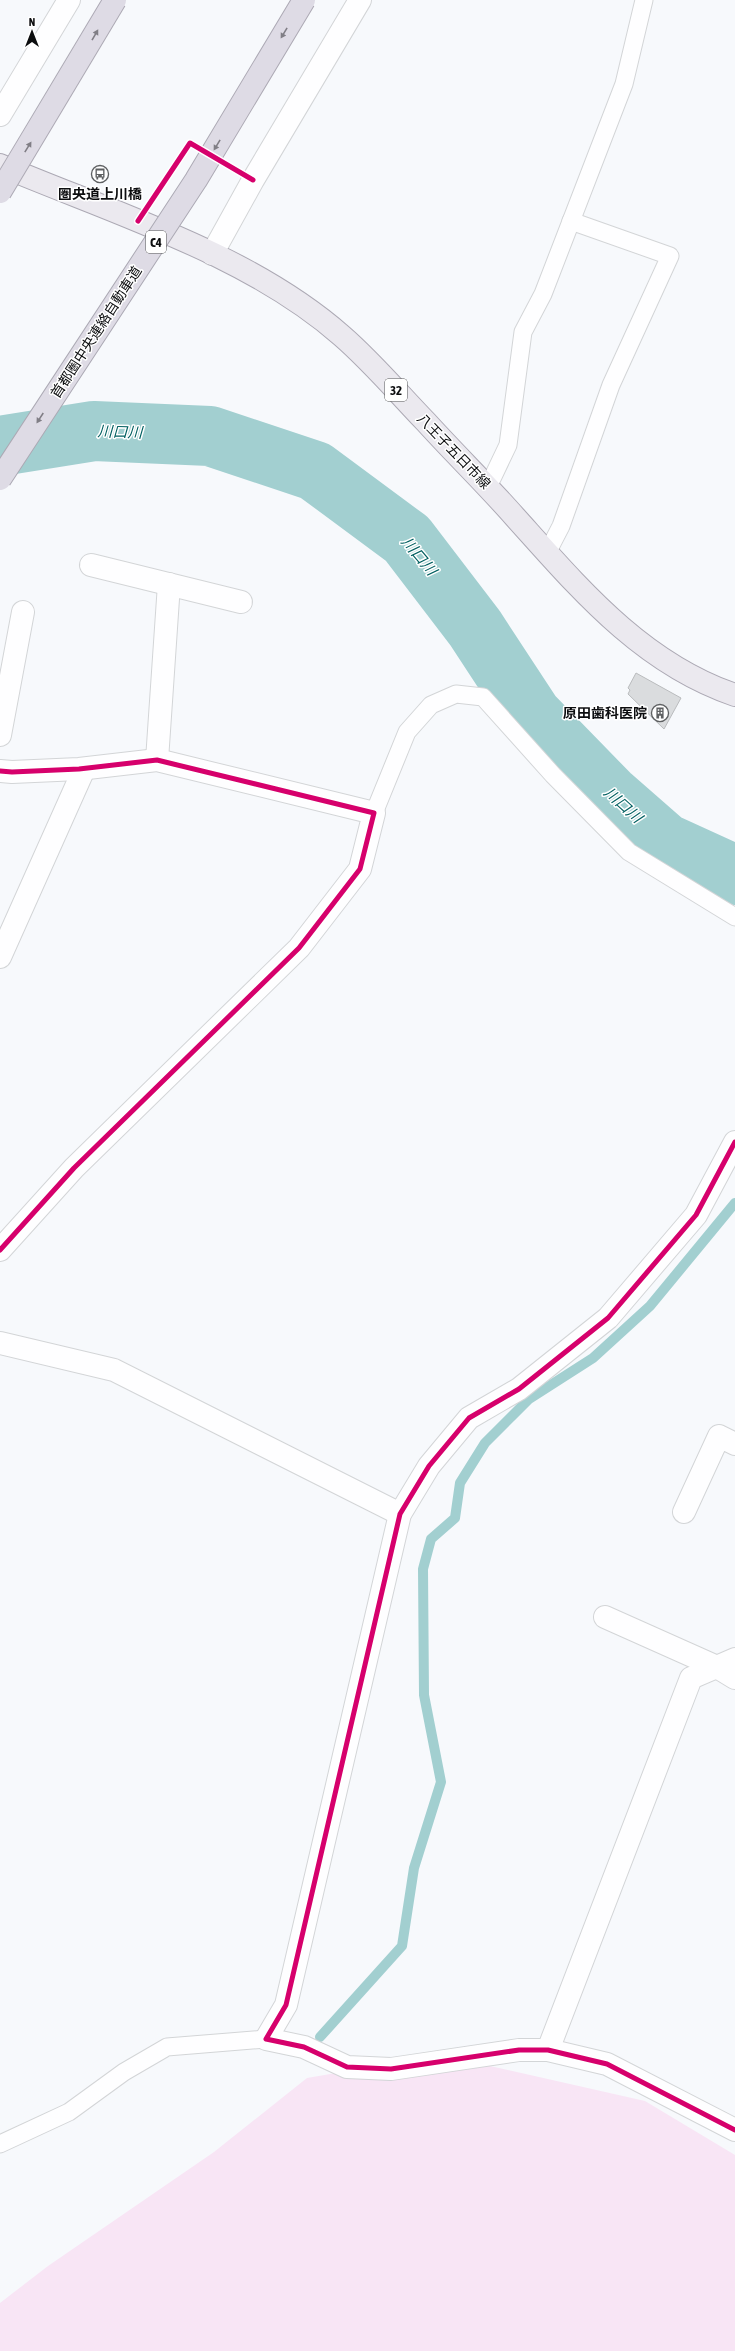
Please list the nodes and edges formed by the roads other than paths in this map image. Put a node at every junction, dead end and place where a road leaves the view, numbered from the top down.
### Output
1 (69, 0) edge
2 (115, 0) edge
3 (304, 0) edge
4 (360, 0) edge
5 (644, 0) edge
6 (0, 115) edge
7 (0, 165) edge
8 (0, 192) edge
9 (571, 221) junction
10 (212, 254) junction
11 (0, 480) edge
12 (488, 487) junction
13 (547, 553) junction
14 (91, 565) dead end
15 (169, 584) junction
16 (241, 602) dead end
17 (23, 612) dead end
18 (735, 694) edge
19 (0, 735) edge
20 (157, 760) junction
21 (84, 768) junction
22 (0, 771) edge
23 (374, 813) junction
24 (735, 917) edge
25 (0, 957) edge
26 (735, 1142) edge
27 (0, 1250) edge
28 (0, 1342) edge
29 (735, 1444) edge
30 (684, 1512) dead end
31 (400, 1514) junction
32 (605, 1617) dead end
33 (729, 1668) edge
34 (266, 2039) junction
35 (548, 2050) junction
36 (735, 2130) edge
37 (0, 2144) edge

1 - 6 street
8 -> 2 highway, bridge
3 -> 11 highway, 首都圏中央連絡自動車道 / C4, bridge
4 - 10 street
5 - 9 lane
7 - 10 main road, 八王子五日市線 / 32
9 - 12 lane
9 - 13 lane
10 - 12 main road, 八王子五日市線 / 32
12 - 13 main road, 八王子五日市線 / 32
13 - 18 main road, 八王子五日市線 / 32
14 - 15 street
15 - 16 street
15 - 20 street
17 - 19 street
20 - 21 street
20 - 23 street
21 - 22 street
21 - 25 street
23 - 24 lane
23 - 27 street
26 - 31 street
28 - 31 street
29 - 30 street
31 - 34 street
32 - 33 street
33 - 35 street
34 - 35 street
34 - 37 lane
35 - 36 street

